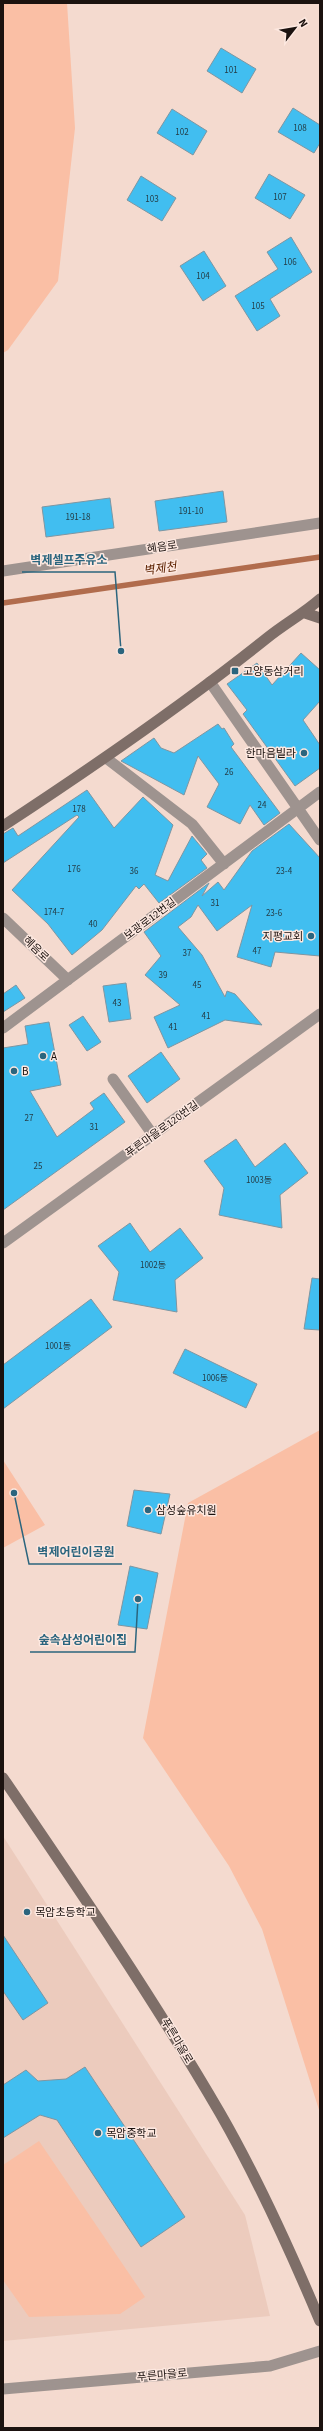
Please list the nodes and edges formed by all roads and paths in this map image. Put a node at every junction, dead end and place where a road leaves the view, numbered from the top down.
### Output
1 (320, 523) edge
2 (3, 571) edge
3 (320, 599) edge
4 (304, 613) junction
5 (320, 618) edge
6 (210, 682) junction
7 (106, 758) junction
8 (320, 792) edge
9 (298, 809) junction
10 (3, 826) edge
11 (320, 840) edge
12 (224, 864) junction
13 (3, 918) edge
14 (68, 980) junction
15 (320, 1014) edge
16 (3, 1028) edge
17 (113, 1079) dead end
18 (153, 1135) junction
19 (3, 1243) edge
20 (3, 1778) edge
21 (320, 2320) edge
22 (320, 2351) edge
23 (3, 2389) edge

1 - 2 street, 혜음로
3 - 4 main road
4 - 5 main road
4 - 6 main road
6 - 7 main road
6 - 9 street
7 - 10 main road
7 - 12 street
8 - 9 street, 보광로12번길
9 - 11 street
9 - 12 street, 보광로12번길
12 - 14 street, 보광로12번길
13 - 14 street, 혜음로
14 - 16 street, 보광로12번길
15 - 18 street, 푸른마을로120번길
17 - 18 street
18 - 19 street, 푸른마을로120번길
20 - 21 main road, 푸른마을로
22 - 23 street, 푸른마을로

